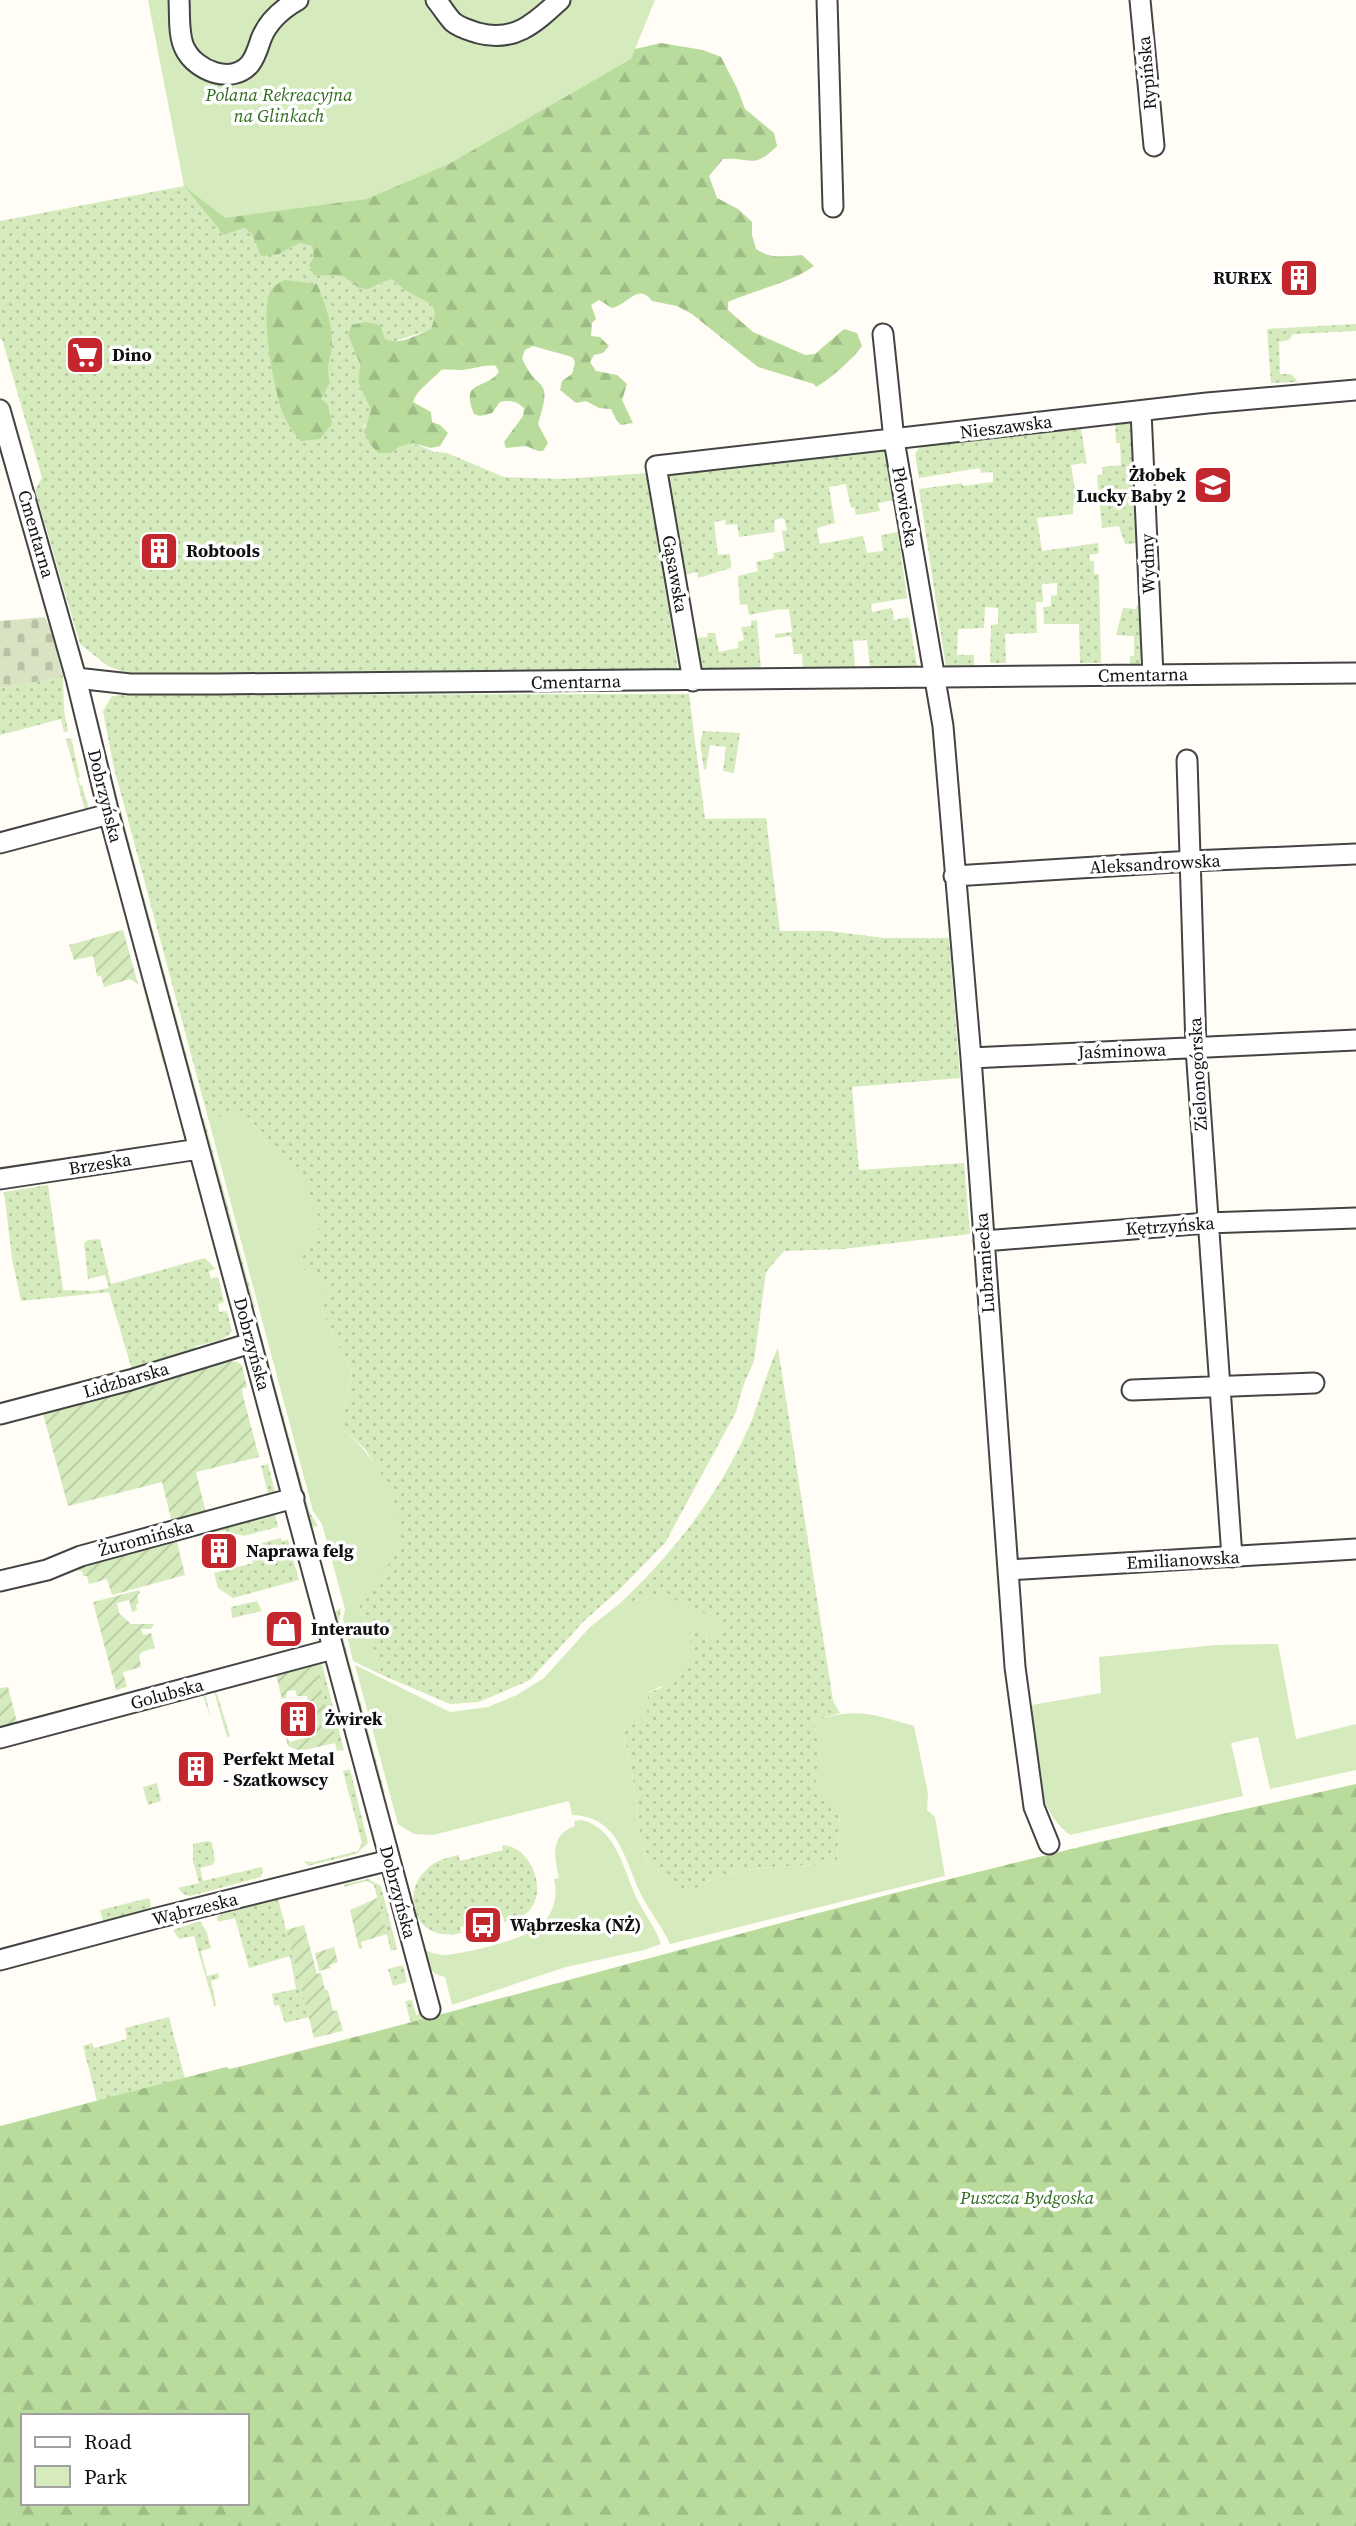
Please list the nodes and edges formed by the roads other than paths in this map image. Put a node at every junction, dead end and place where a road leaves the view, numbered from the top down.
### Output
1 (179, 0) edge
2 (298, 0) edge
3 (436, 0) edge
4 (560, 0) edge
5 (827, 0) edge
6 (1140, 0) edge
7 (1154, 146) dead end
8 (833, 207) dead end
9 (883, 334) dead end
10 (1356, 390) edge
11 (0, 410) edge
12 (1141, 411) junction
13 (894, 440) junction
14 (656, 467) joint
15 (1356, 673) edge
16 (1153, 675) junction
17 (76, 678) junction
18 (935, 679) junction
19 (693, 681) junction
20 (1187, 760) dead end
21 (109, 814) junction
22 (0, 843) edge
23 (1356, 854) edge
24 (1191, 861) junction
25 (954, 876) junction
26 (1356, 1040) edge
27 (1196, 1048) junction
28 (971, 1058) junction
29 (200, 1149) junction
30 (0, 1179) edge
31 (1356, 1218) edge
32 (1207, 1223) junction
33 (984, 1241) junction
34 (251, 1343) junction
35 (1314, 1383) dead end
36 (1220, 1387) junction
37 (1132, 1390) dead end
38 (0, 1414) edge
39 (293, 1498) junction
40 (1356, 1549) edge
41 (1232, 1557) junction
42 (1009, 1570) junction
43 (0, 1581) edge
44 (333, 1649) junction
45 (0, 1738) edge
46 (1049, 1844) dead end
47 (390, 1860) junction
48 (0, 1960) edge
49 (430, 2009) dead end

1 - 2 street
3 - 4 street
5 - 8 street
6 - 7 street, Rypińska
9 - 13 street, Płowiecka
10 - 12 street, Nieszawska
11 - 17 street, Cmentarna
12 - 13 street, Nieszawska
12 - 16 street, Wydmy
13 - 14 street, Nieszawska
13 - 18 street, Płowiecka
14 - 19 street, Gąsawska
15 - 16 street, Cmentarna
16 - 18 street, Cmentarna
17 - 19 street, Cmentarna
17 - 21 street, Dobrzyńska
18 - 19 street, Cmentarna
18 - 25 street, Lubraniecka
20 - 24 street, Zielonogórska
21 - 22 street
21 - 29 street, Dobrzyńska
23 - 24 street, Aleksandrowska
24 - 25 street, Aleksandrowska
24 - 27 street, Zielonogórska
25 - 28 street, Lubraniecka
26 - 27 street, Jaśminowa
27 - 28 street, Jaśminowa
27 - 32 street, Zielonogórska
28 - 33 street, Lubraniecka
29 - 30 street, Brzeska
29 - 34 street, Dobrzyńska
31 - 32 street, Kętrzyńska
32 - 33 street, Kętrzyńska
32 - 36 street, Zielonogórska
33 - 42 street, Lubraniecka
34 - 38 street, Lidzbarska
34 - 39 street, Dobrzyńska
35 - 36 street
36 - 37 street
36 - 41 street, Zielonogórska
39 - 43 street, Żuromińska
39 - 44 street, Dobrzyńska
40 - 41 street, Emilianowska
41 - 42 street, Emilianowska
42 - 46 street, Lubraniecka
44 - 45 street, Golubska
44 - 47 street, Dobrzyńska
47 - 48 street, Wąbrzeska
47 - 49 street, Dobrzyńska

